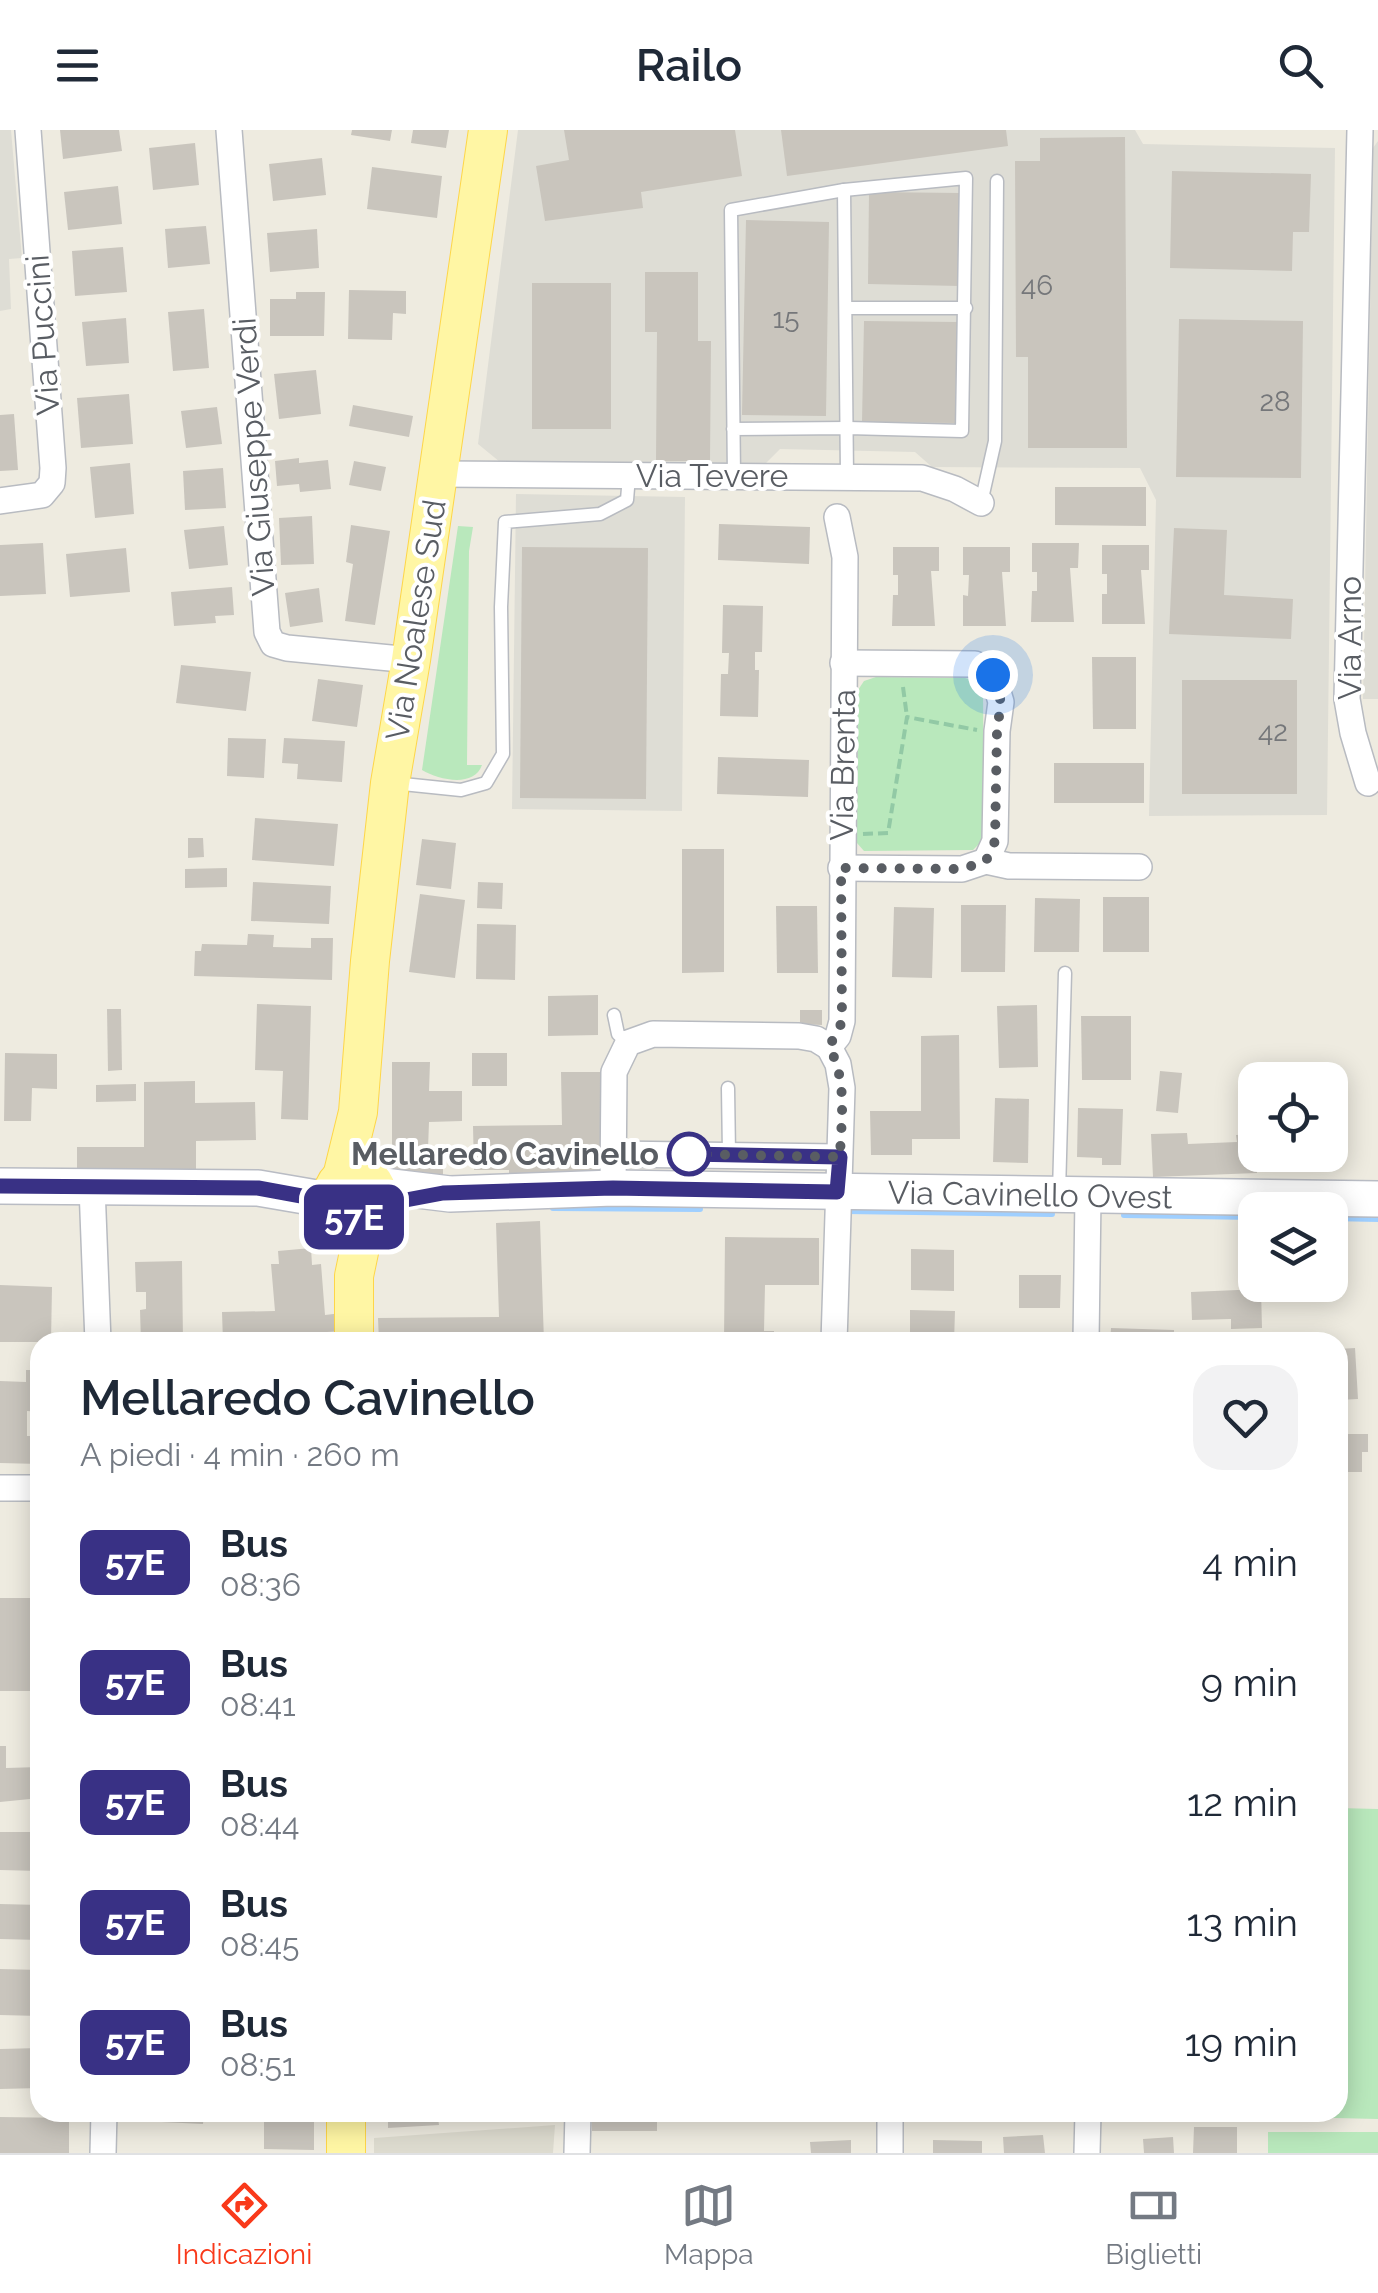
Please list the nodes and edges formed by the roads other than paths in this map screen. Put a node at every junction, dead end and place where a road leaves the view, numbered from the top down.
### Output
1 (28, 130) edge
2 (229, 130) edge
3 (488, 130) edge
4 (1360, 138) edge
5 (997, 181) dead end
6 (844, 190) junction
7 (847, 308) junction
8 (966, 308) junction
9 (848, 428) junction
10 (733, 429) junction
11 (438, 474) junction
12 (847, 475) junction
13 (630, 476) junction
14 (734, 476) junction
15 (0, 501) edge
16 (981, 503) joint
17 (837, 516) dead end
18 (411, 660) junction
19 (843, 663) junction
20 (390, 783) junction
21 (1368, 783) dead end
22 (986, 861) junction
23 (1139, 867) dead end
24 (841, 868) junction
25 (1064, 973) dead end
26 (614, 1015) dead end
27 (628, 1044) junction
28 (829, 1047) junction
29 (728, 1088) dead end
30 (728, 1154) junction
31 (613, 1171) junction
32 (838, 1175) junction
33 (0, 1186) edge
34 (92, 1187) junction
35 (356, 1195) junction
36 (1074, 1196) junction
37 (1378, 1199) edge
38 (98, 1332) edge
39 (354, 1332) edge
40 (834, 1332) edge
41 (1085, 1332) edge
42 (0, 1488) edge
43 (30, 1488) edge
44 (104, 2122) edge
45 (346, 2122) edge
46 (578, 2122) edge
47 (890, 2122) edge
48 (1088, 2122) edge
49 (104, 2153) edge
50 (346, 2153) edge
51 (577, 2153) edge
52 (890, 2153) edge
53 (1088, 2153) edge

1 - 15 street, Via Puccini
2 - 18 street, Via Giuseppe Verdi
3 - 11 main road, Via Noalese Sud
4 - 21 street, Via Arno
5 - 16 lane
6 - 7 lane
6 - 8 lane
6 - 10 lane
7 - 8 lane
7 - 9 lane
8 - 9 lane
9 - 10 lane
9 - 12 lane
10 - 14 lane
11 - 13 street, Via Tevere
11 - 18 main road, Via Noalese Sud
12 - 14 street, Via Tevere
12 - 16 street, Via Tevere
13 - 14 street, Via Tevere
13 - 20 lane
17 - 19 street, Via Brenta
18 - 20 main road, Via Noalese Sud
19 - 22 street, Via Brenta
19 - 24 street, Via Brenta
20 - 35 main road, Via Noalese Sud
22 - 23 street, Via Brenta
22 - 24 street, Via Brenta
24 - 28 street, Via Brenta
25 - 36 lane
26 - 27 lane
27 - 28 street
27 - 31 street
28 - 32 street
29 - 30 lane
30 - 31 street
30 - 32 street
31 - 32 street, Via Cavinello Ovest
31 - 35 street, Via Cavinello Ovest
32 - 36 street, Via Cavinello Ovest
32 - 40 street
33 - 34 street
34 - 35 street
34 - 38 street
35 - 39 main road, Via Noalese Sud
36 - 37 street, Via Cavinello Ovest
36 - 41 street
42 - 43 street
44 - 49 street
45 - 50 main road
46 - 51 street
47 - 52 street
48 - 53 street

